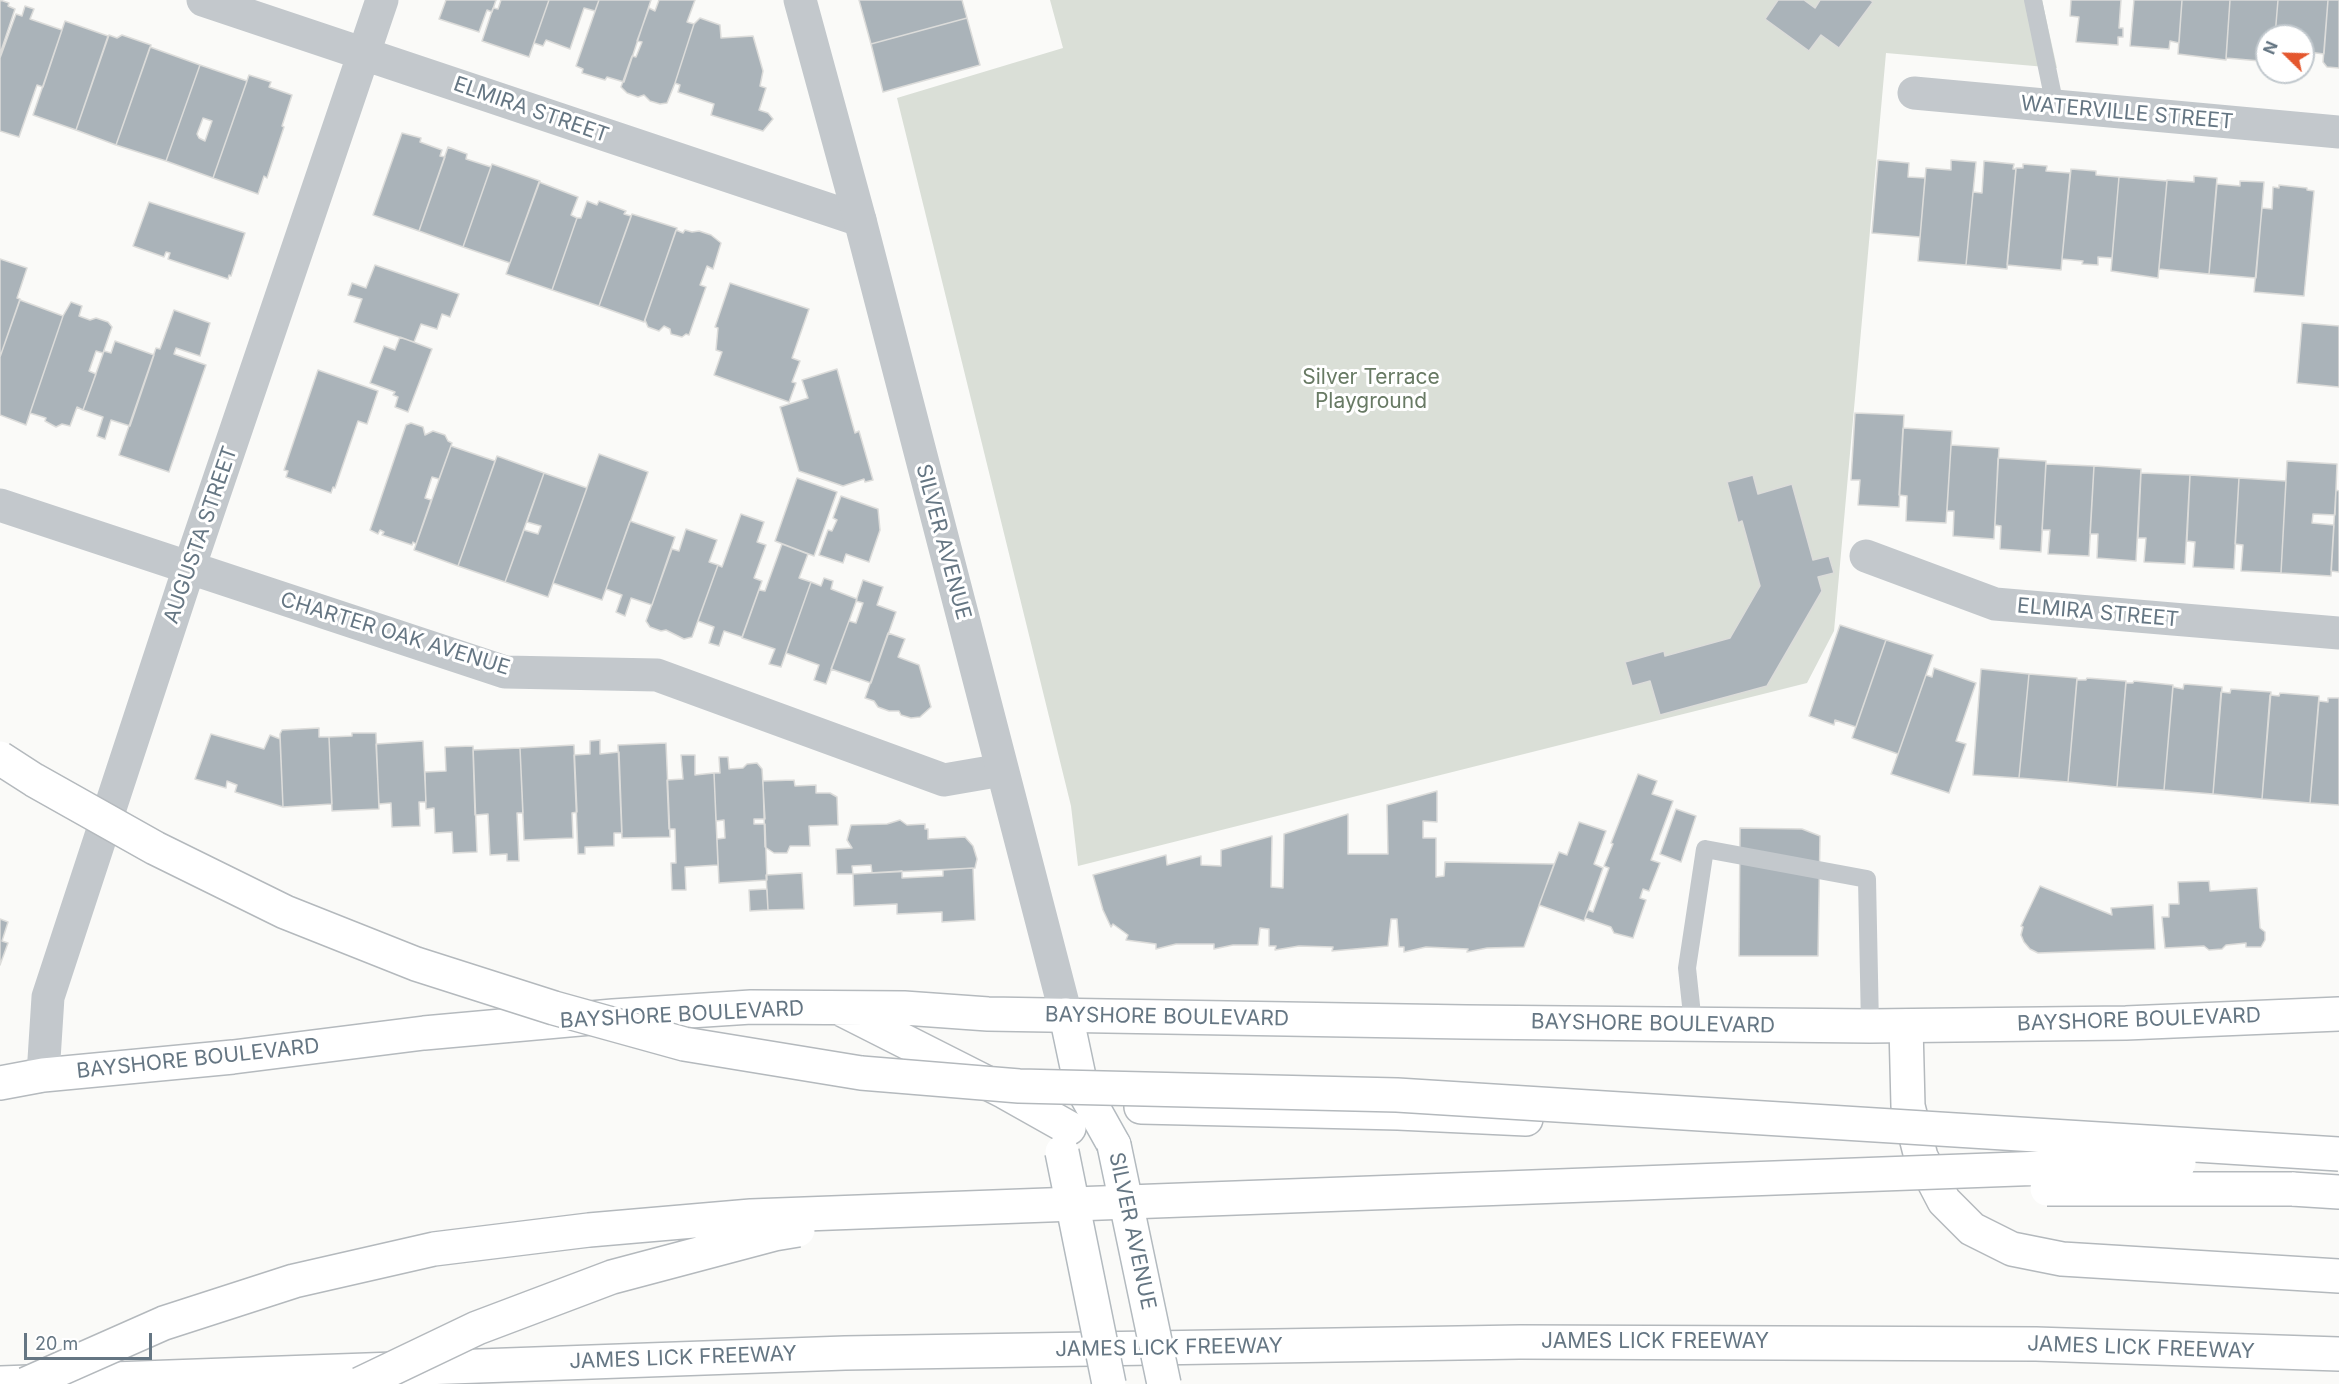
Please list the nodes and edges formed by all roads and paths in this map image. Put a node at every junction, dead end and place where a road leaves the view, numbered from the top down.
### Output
1 (203, 0) edge
2 (382, 0) edge
3 (800, 0) edge
4 (2033, 0) edge
5 (363, 54) junction
6 (1914, 93) dead end
7 (2055, 106) junction
8 (2339, 132) edge
9 (860, 220) junction
10 (0, 505) edge
11 (1866, 556) dead end
12 (189, 568) junction
13 (2339, 633) edge
14 (0, 758) edge
15 (1002, 770) junction
16 (0, 777) edge
17 (839, 1008) junction
18 (2339, 1014) edge
19 (1066, 1015) junction
20 (1693, 1024) junction
21 (1870, 1026) junction
22 (1906, 1026) junction
23 (43, 1076) junction
24 (0, 1083) edge
25 (1081, 1086) junction
26 (1065, 1140) junction
27 (2339, 1156) edge
28 (2292, 1189) junction
29 (2339, 1192) edge
30 (2339, 1276) edge
31 (2339, 1354) edge
32 (0, 1383) edge
33 (26, 1384) edge
34 (360, 1384) edge
35 (1109, 1384) edge
36 (1164, 1384) edge

1 - 5 street, ELMIRA STREET
2 - 5 street, AUGUSTA STREET
3 - 9 street, SILVER AVENUE
4 - 7 lane
5 - 9 street, ELMIRA STREET
5 - 12 street, AUGUSTA STREET
6 - 7 street, WATERVILLE STREET
7 - 8 street, WATERVILLE STREET
9 - 15 street, SILVER AVENUE
10 - 12 street, CHARTER OAK AVENUE
11 - 13 street, ELMIRA STREET
12 - 15 street, CHARTER OAK AVENUE
12 - 23 street, AUGUSTA STREET
14 - 27 main road, bridge
15 - 19 street, SILVER AVENUE
16 - 28 main road, bridge
17 - 19 main road, BAYSHORE BOULEVARD
17 - 23 main road, BAYSHORE BOULEVARD
17 - 26 main road
18 - 22 main road, BAYSHORE BOULEVARD
19 - 20 main road, BAYSHORE BOULEVARD
19 - 25 main road, SILVER AVENUE
20 - 21 main road, BAYSHORE BOULEVARD
20 - 21 lane
21 - 22 main road, BAYSHORE BOULEVARD
22 - 30 main road
23 - 24 main road, BAYSHORE BOULEVARD
25 - 26 main road, SILVER AVENUE
25 - 36 main road, SILVER AVENUE, bridge
26 - 35 main road, SILVER AVENUE, bridge
27 - 33 main road, bridge
28 - 29 main road
28 - 34 main road, bridge
31 - 32 main road, JAMES LICK FREEWAY

